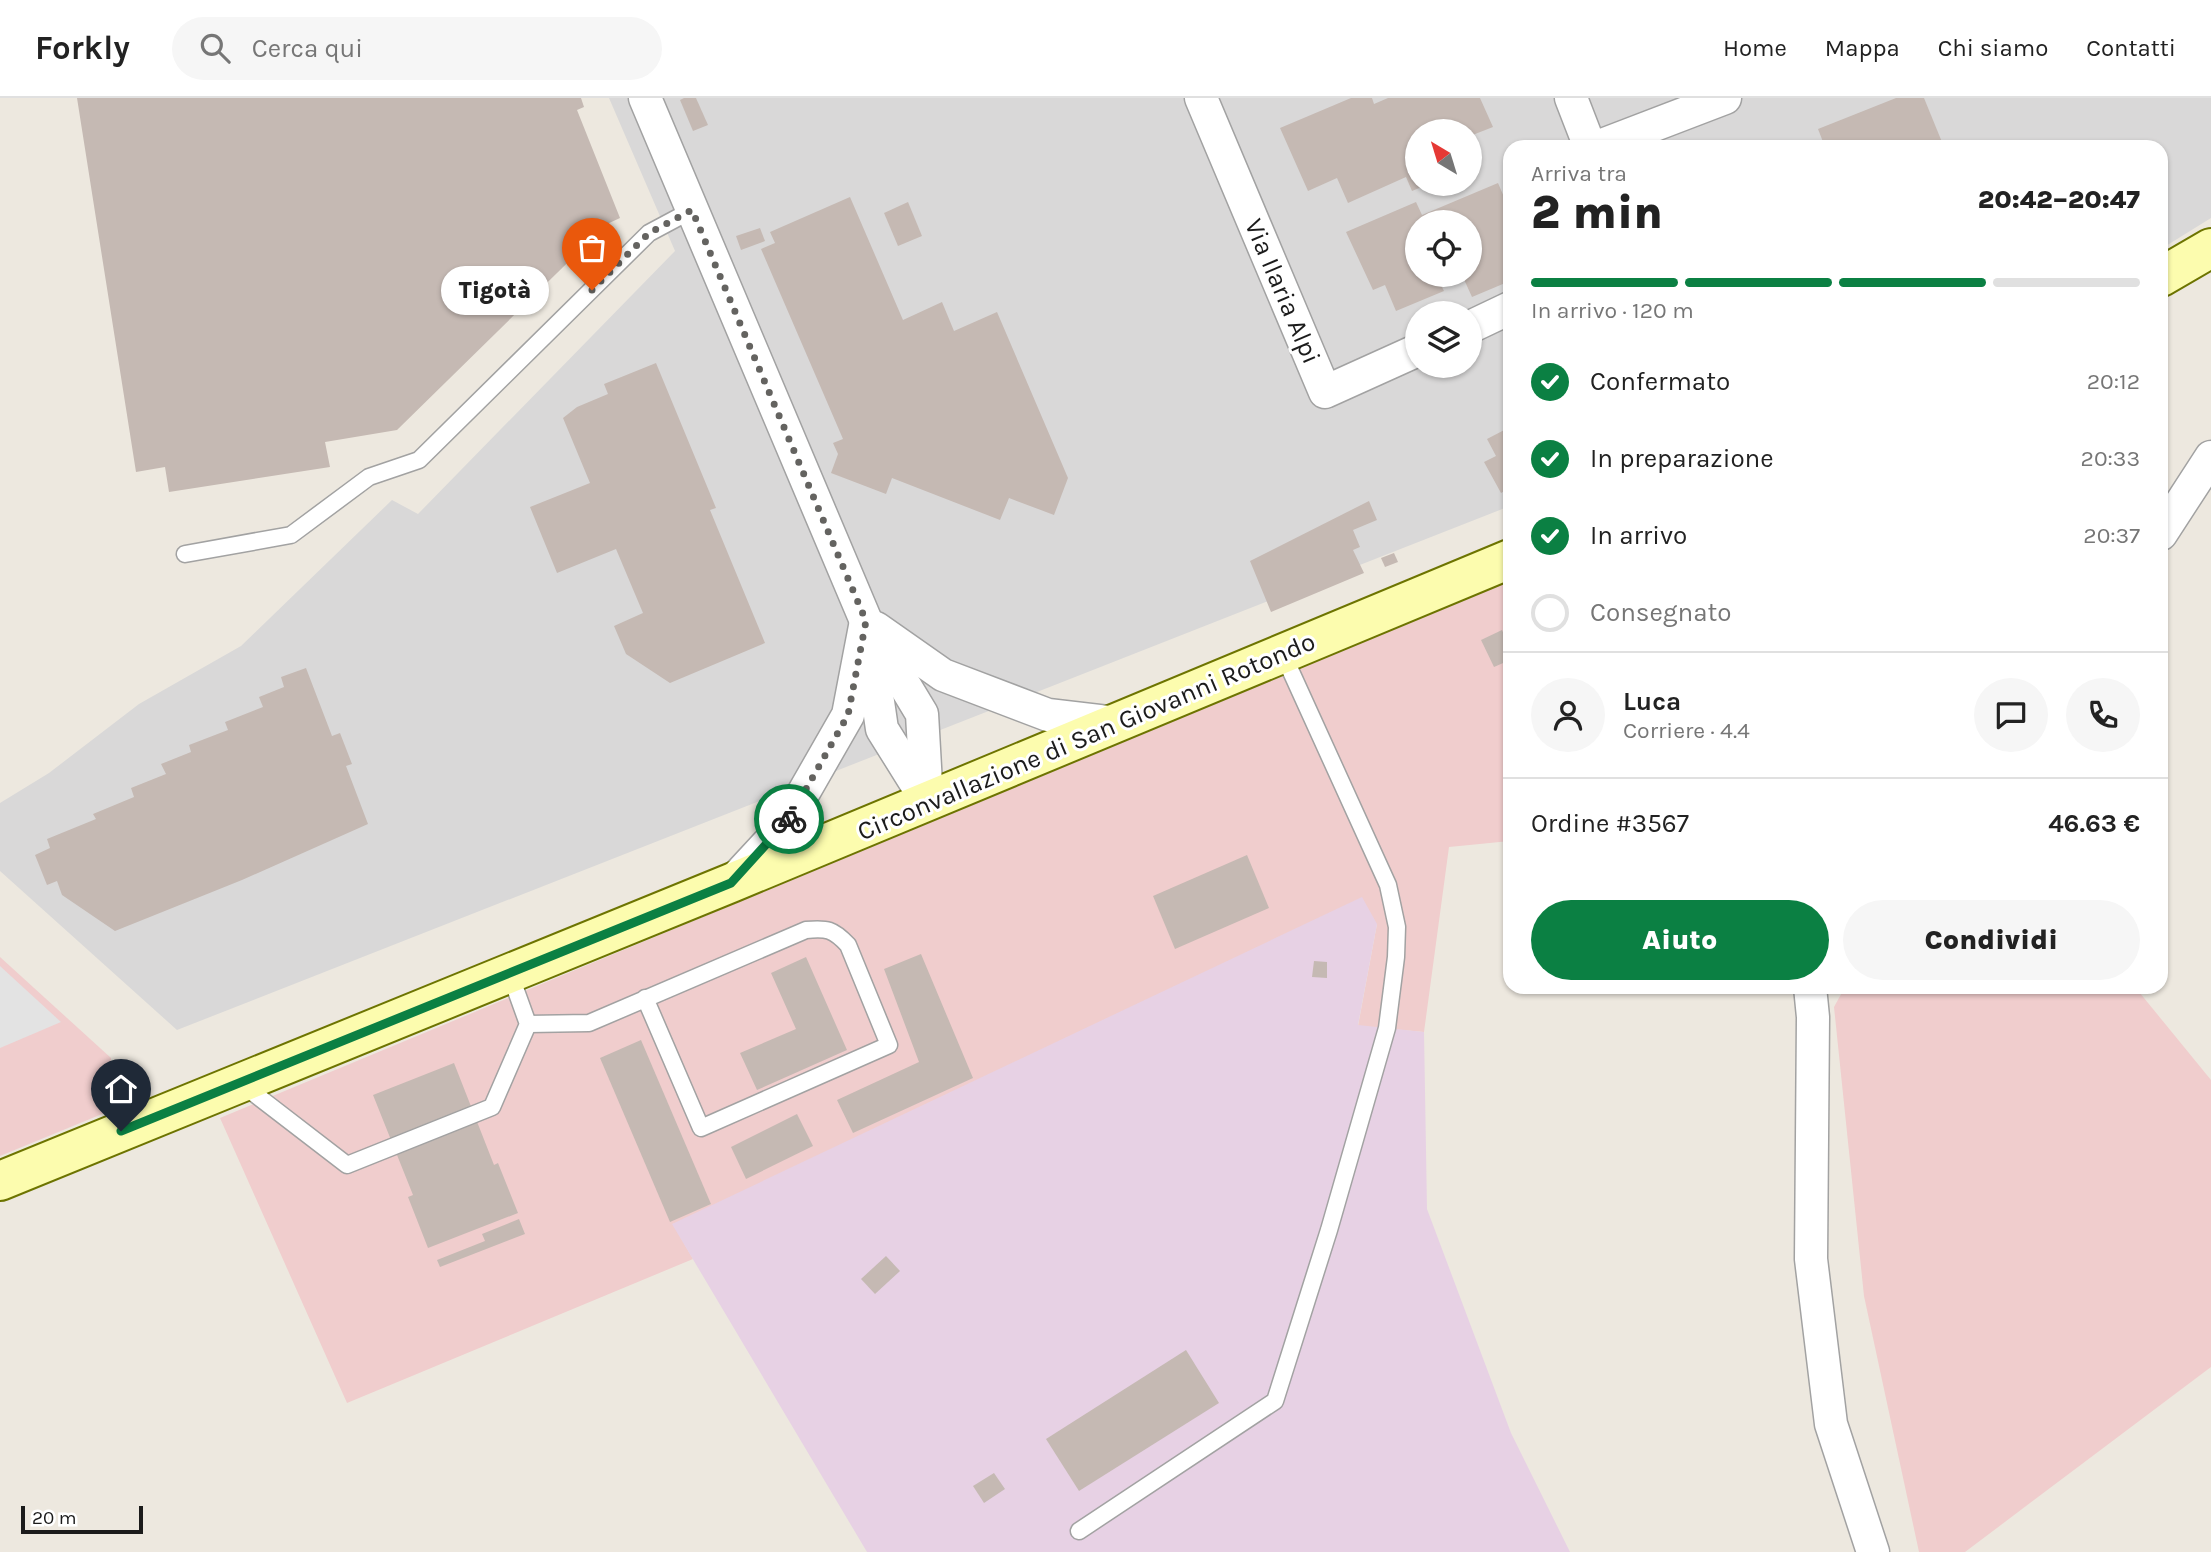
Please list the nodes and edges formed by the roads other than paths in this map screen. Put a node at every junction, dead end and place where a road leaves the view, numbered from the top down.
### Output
1 (645, 98) edge
2 (1202, 98) edge
3 (1571, 98) edge
4 (1725, 98) edge
5 (1587, 140) edge
6 (1615, 140) edge
7 (692, 210) junction
8 (2211, 248) edge
9 (2168, 273) edge
10 (1503, 312) edge
11 (1482, 322) edge
12 (1405, 356) edge
13 (2211, 457) edge
14 (2168, 523) edge
15 (185, 554) dead end
16 (1503, 562) edge
17 (866, 621) junction
18 (1283, 654) junction
19 (1116, 723) junction
20 (927, 802) junction
21 (731, 883) junction
22 (510, 974) junction
23 (1811, 994) edge
24 (645, 998) junction
25 (528, 1024) junction
26 (241, 1084) junction
27 (0, 1181) edge
28 (1079, 1531) dead end
29 (1873, 1552) edge

1 - 7 street
2 - 12 street, Via Ilaria Alpi
3 - 5 street
4 - 6 street
7 - 15 lane
7 - 17 street
8 - 9 main road
10 - 11 street
13 - 14 street
16 - 18 main road, Circonvallazione di San Giovanni Rotondo
17 - 19 street
17 - 20 street
17 - 20 street
17 - 21 street
18 - 19 main road, Circonvallazione di San Giovanni Rotondo
18 - 28 lane
19 - 20 main road, Circonvallazione di San Giovanni Rotondo
20 - 21 main road, Circonvallazione di San Giovanni Rotondo
21 - 22 main road, Circonvallazione di San Giovanni Rotondo
22 - 25 lane
22 - 26 main road, Circonvallazione di San Giovanni Rotondo
23 - 29 street
24 - 24 lane
24 - 25 lane
25 - 26 lane
26 - 27 main road, Circonvallazione di San Giovanni Rotondo

